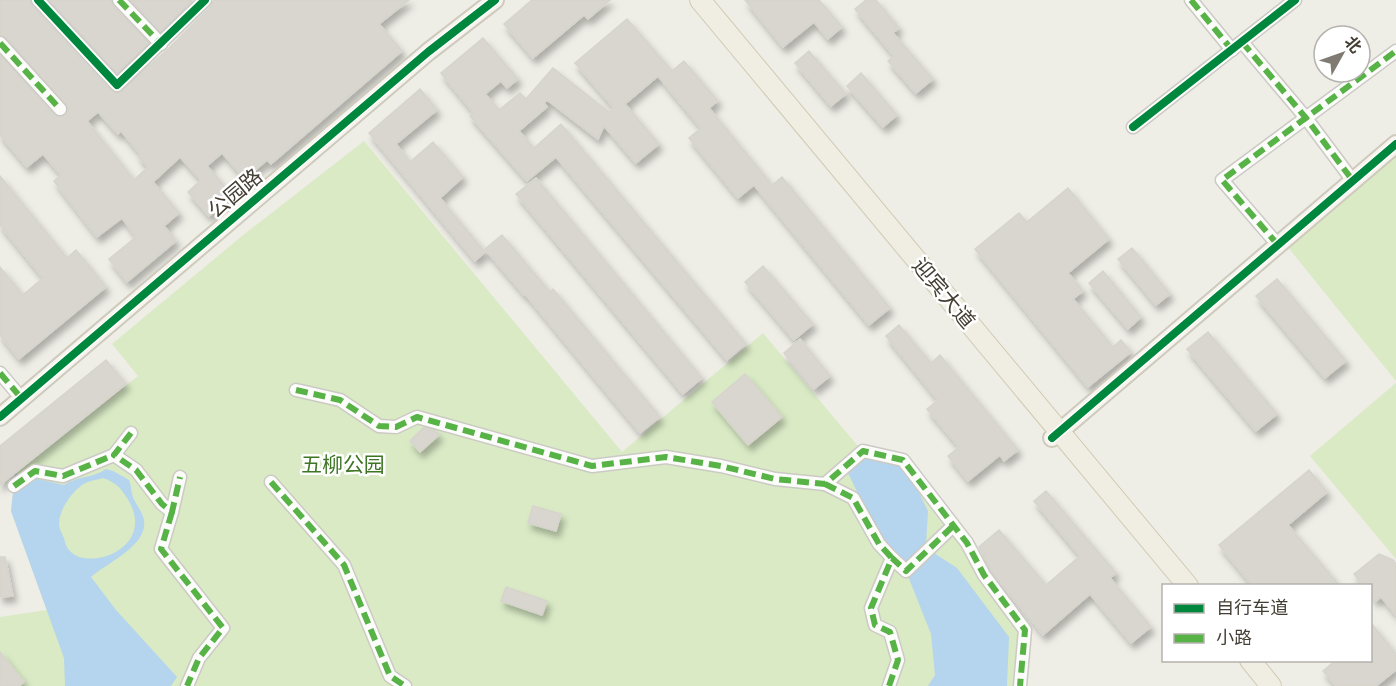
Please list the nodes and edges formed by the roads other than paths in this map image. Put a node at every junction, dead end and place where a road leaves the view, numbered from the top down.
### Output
1 (38, 0) edge
2 (119, 0) edge
3 (477, 0) edge
4 (495, 0) edge
5 (688, 0) edge
6 (700, 0) edge
7 (1191, 0) edge
8 (1273, 0) edge
9 (1295, 0) edge
10 (200, 2) edge
11 (1282, 11) junction
12 (0, 43) edge
13 (161, 44) junction
14 (1237, 46) junction
15 (1396, 51) edge
16 (60, 109) dead end
17 (1306, 118) junction
18 (1133, 127) dead end
19 (1396, 144) edge
20 (1353, 181) junction
21 (1278, 245) junction
22 (0, 373) edge
23 (296, 390) dead end
24 (19, 397) junction
25 (0, 408) edge
26 (0, 417) edge
27 (131, 433) dead end
28 (1056, 435) junction
29 (114, 455) junction
30 (180, 477) dead end
31 (271, 482) dead end
32 (825, 484) junction
33 (14, 486) dead end
34 (172, 512) junction
35 (953, 525) junction
36 (892, 558) junction
37 (1173, 584) edge
38 (1187, 584) edge
39 (1239, 662) edge
40 (1252, 662) edge
41 (187, 686) edge
42 (405, 686) edge
43 (889, 686) edge
44 (1020, 686) edge
45 (1258, 686) edge
46 (1271, 686) edge

1 - 13 street
2 - 13 street
3 - 24 street
4 - 24 street, 公园路
5 - 28 main road, 迎宾大道
6 - 28 main road, 迎宾大道
7 - 14 street
8 - 11 street
9 - 11 street
10 - 13 street
11 - 14 street
12 - 16 street
14 - 17 street
14 - 18 street
15 - 17 street
17 - 20 street
17 - 21 street
19 - 20 street
20 - 21 street
21 - 28 street
22 - 24 street
23 - 32 street
24 - 25 street
24 - 26 street, 公园路
27 - 29 street
28 - 37 main road, 迎宾大道
28 - 38 main road, 迎宾大道
29 - 33 street
29 - 34 street
30 - 34 street
31 - 42 street
32 - 35 street
32 - 36 street
34 - 41 street
35 - 36 street
35 - 44 street
36 - 43 street
39 - 45 main road
40 - 46 main road

